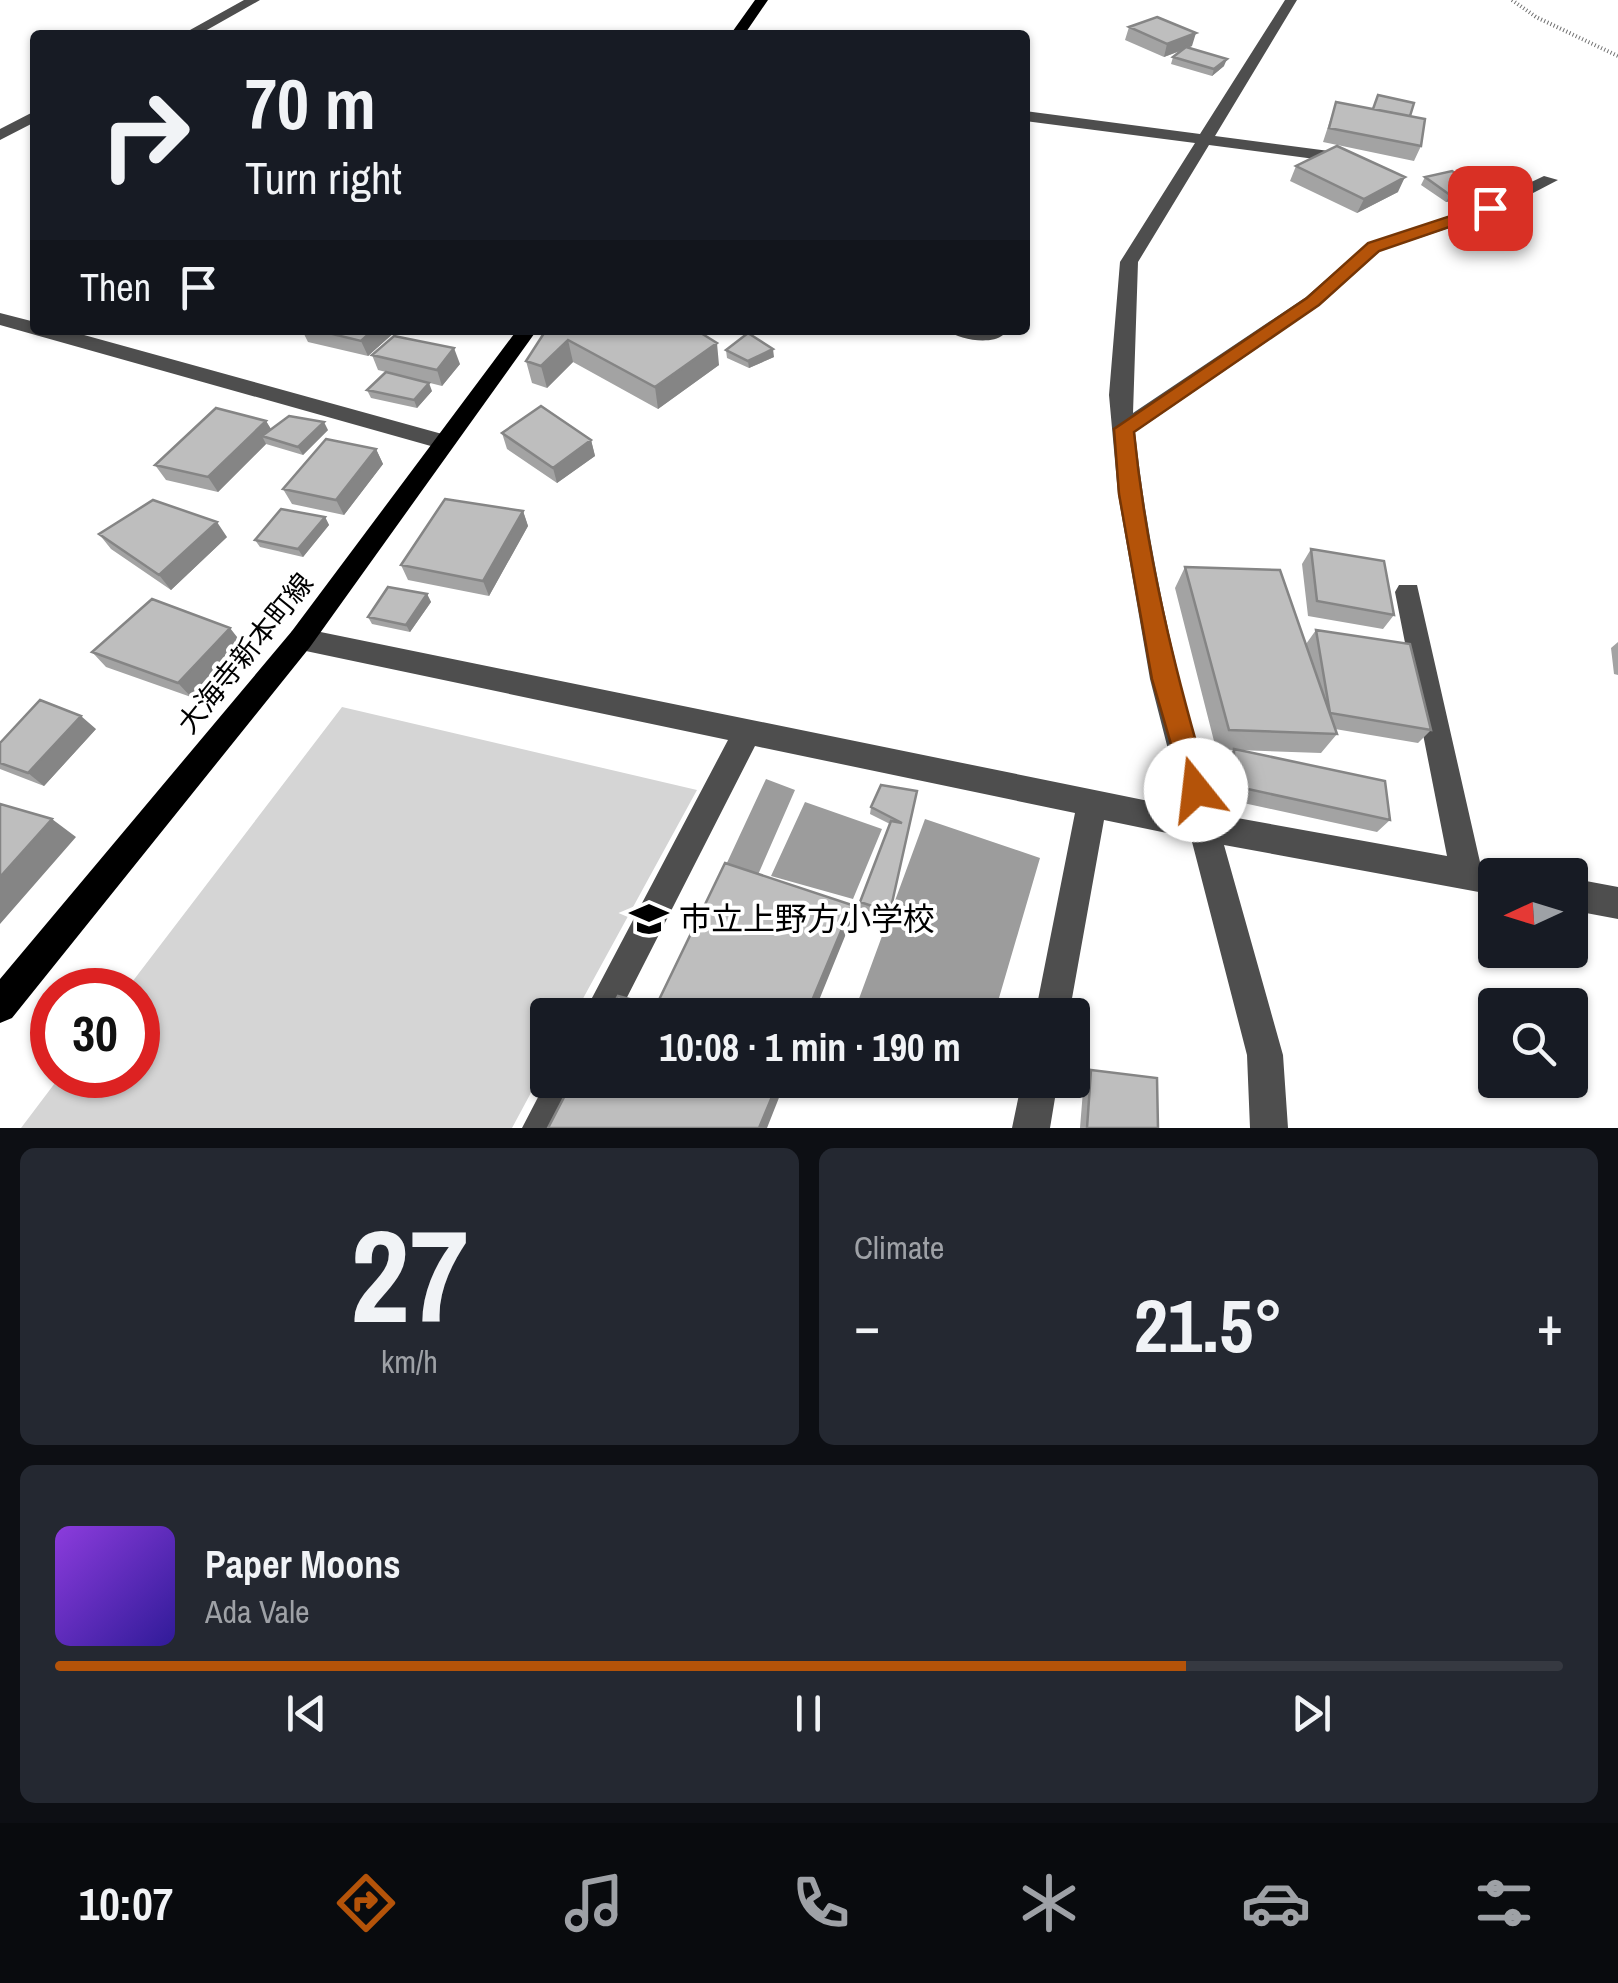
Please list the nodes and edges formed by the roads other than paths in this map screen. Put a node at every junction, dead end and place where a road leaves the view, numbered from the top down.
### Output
1 (254, 0) edge
2 (762, 0) edge
3 (1290, 0) edge
4 (197, 30) edge
5 (741, 30) edge
6 (1030, 117) edge
7 (30, 119) edge
8 (0, 135) edge
9 (1207, 137) junction
10 (1366, 161) edge
11 (1550, 180) dead end
12 (0, 319) edge
13 (30, 327) edge
14 (60, 335) edge
15 (523, 335) edge
16 (1124, 429) junction
17 (445, 442) junction
18 (1408, 592) dead end
19 (301, 639) junction
20 (747, 732) junction
21 (1092, 804) junction
22 (1207, 827) junction
23 (1478, 866) edge
24 (1478, 877) edge
25 (1588, 897) edge
26 (1618, 903) edge
27 (609, 998) edge
28 (1055, 998) edge
29 (0, 1006) edge
30 (557, 1098) edge
31 (1036, 1098) edge
32 (542, 1128) edge
33 (1030, 1128) edge
34 (1268, 1128) edge

1 - 4 street
2 - 5 main road
3 - 9 street
6 - 9 street
7 - 8 street
9 - 10 street
9 - 16 street
11 - 16 street
12 - 13 street
14 - 17 street
15 - 17 main road, 大海寺新本町線
16 - 22 street
17 - 19 main road, 大海寺新本町線
18 - 23 street
19 - 20 street
19 - 29 main road, 大海寺新本町線
20 - 21 street
20 - 27 street
21 - 22 street
21 - 28 street
22 - 24 street
22 - 34 street
25 - 26 street
30 - 32 street
31 - 33 street

